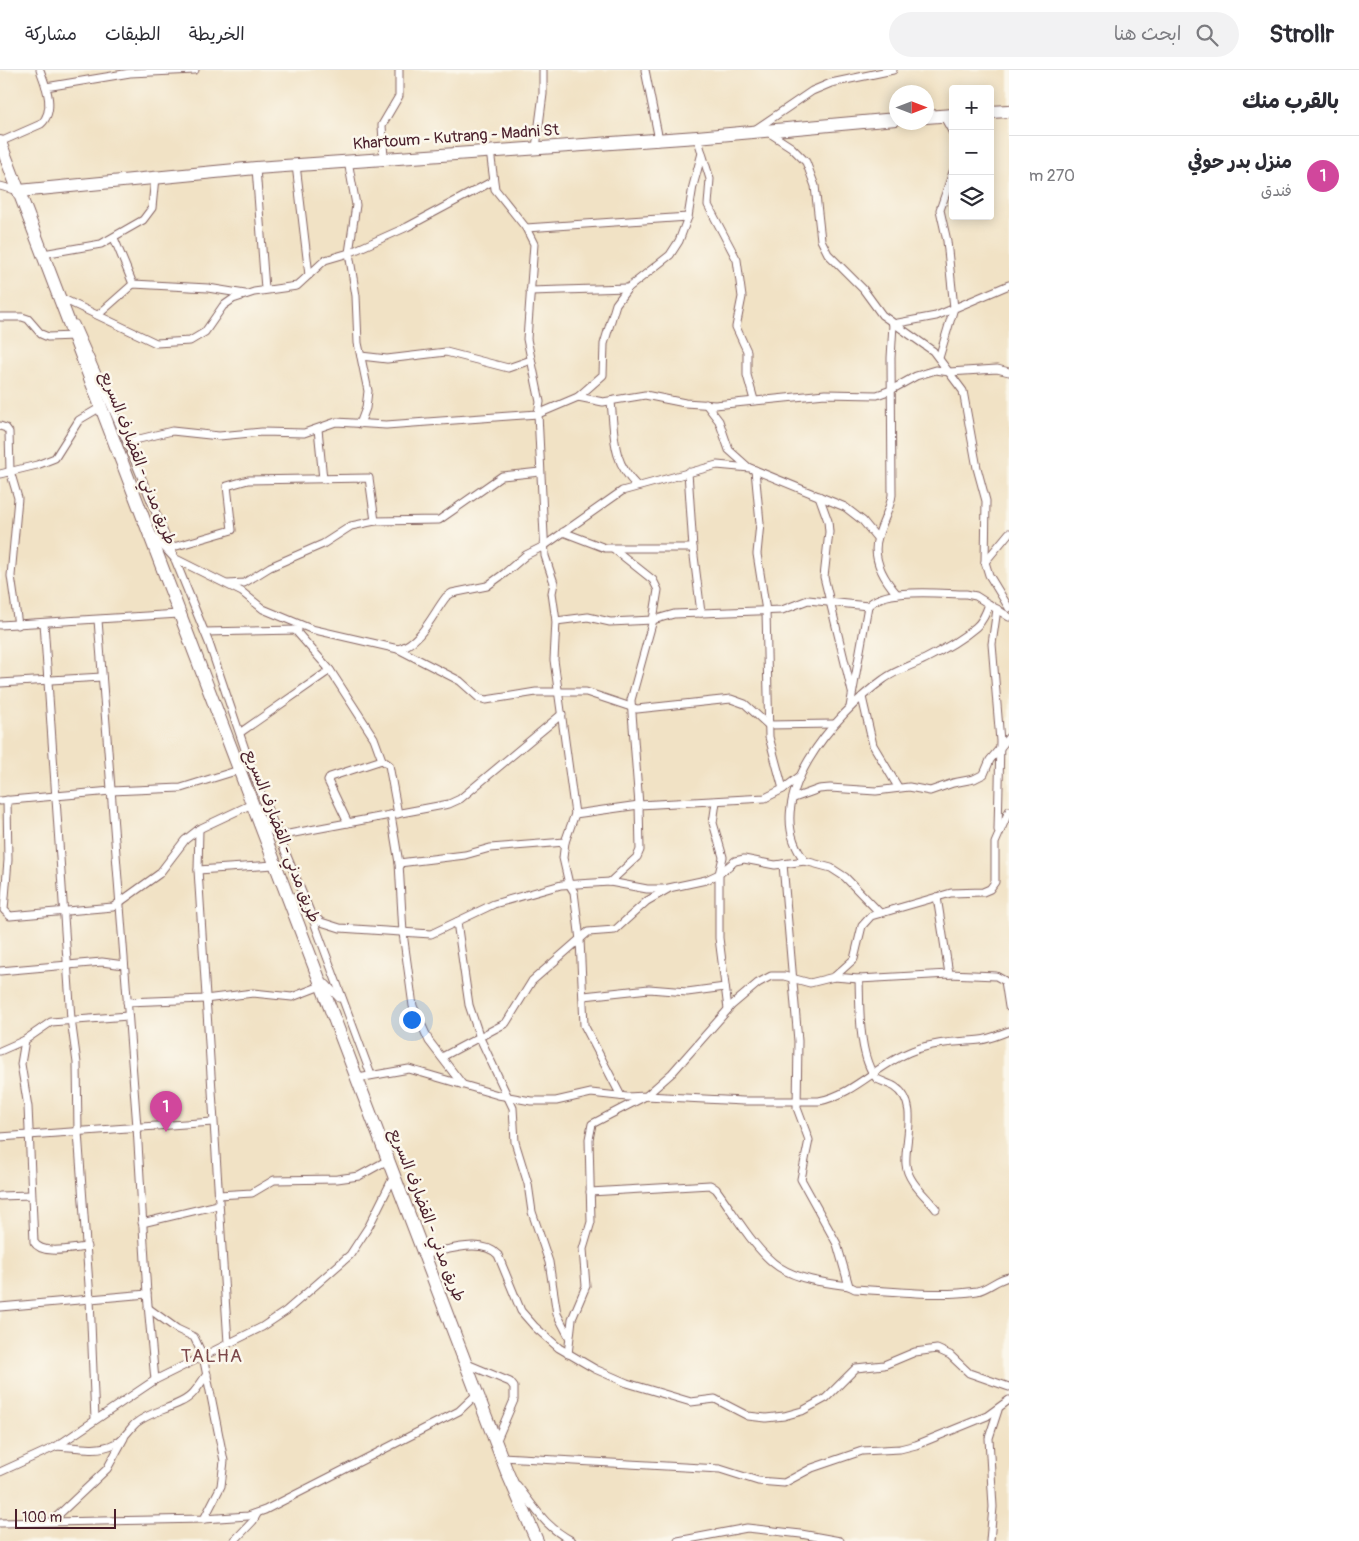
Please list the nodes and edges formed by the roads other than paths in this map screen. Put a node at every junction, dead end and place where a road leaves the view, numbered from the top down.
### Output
1 (40, 70) edge
2 (195, 70) edge
3 (399, 70) edge
4 (543, 70) edge
5 (645, 70) edge
6 (893, 70) edge
7 (46, 87) junction
8 (1009, 111) edge
9 (994, 112) edge
10 (948, 115) edge
11 (934, 116) edge
12 (889, 120) edge
13 (952, 130) edge
14 (765, 131) junction
15 (750, 133) junction
16 (697, 137) junction
17 (659, 140) junction
18 (0, 142) edge
19 (536, 148) junction
20 (490, 151) junction
21 (702, 153) junction
22 (384, 158) junction
23 (348, 161) junction
24 (296, 165) junction
25 (256, 168) junction
26 (952, 175) edge
27 (155, 177) junction
28 (493, 181) junction
29 (0, 186) edge
30 (19, 191) junction
31 (688, 217) junction
32 (526, 228) junction
33 (114, 238) junction
34 (350, 253) junction
35 (43, 254) junction
36 (308, 275) junction
37 (133, 284) junction
38 (1009, 285) edge
39 (628, 288) junction
40 (265, 289) junction
41 (530, 291) junction
42 (245, 294) junction
43 (61, 302) junction
44 (954, 308) junction
45 (98, 315) junction
46 (0, 316) edge
47 (893, 324) junction
48 (74, 336) junction
49 (361, 356) junction
50 (939, 358) junction
51 (531, 360) junction
52 (949, 372) junction
53 (1009, 372) edge
54 (891, 390) junction
55 (578, 397) junction
56 (754, 400) junction
57 (611, 402) junction
58 (706, 404) junction
59 (101, 407) junction
60 (538, 414) junction
61 (360, 424) junction
62 (0, 426) edge
63 (318, 429) junction
64 (127, 442) junction
65 (753, 469) junction
66 (10, 471) junction
67 (540, 472) junction
68 (688, 472) junction
69 (0, 474) edge
70 (323, 479) junction
71 (637, 486) junction
72 (819, 496) junction
73 (375, 521) junction
74 (147, 529) junction
75 (563, 532) junction
76 (1009, 533) edge
77 (877, 538) junction
78 (544, 546) junction
79 (170, 548) junction
80 (693, 548) junction
81 (614, 549) junction
82 (174, 558) junction
83 (985, 562) junction
84 (225, 584) junction
85 (897, 594) junction
86 (830, 602) junction
87 (989, 604) junction
88 (868, 606) junction
89 (1009, 608) edge
90 (997, 609) junction
91 (766, 610) junction
92 (701, 613) junction
93 (179, 614) junction
94 (1009, 617) edge
95 (98, 620) junction
96 (653, 620) junction
97 (556, 621) junction
98 (44, 623) junction
99 (18, 624) junction
100 (0, 625) edge
101 (311, 629) junction
102 (295, 630) junction
103 (205, 632) junction
104 (398, 649) junction
105 (330, 670) junction
106 (102, 677) junction
107 (48, 680) junction
108 (0, 683) edge
109 (559, 691) junction
110 (852, 695) junction
111 (862, 697) junction
112 (850, 707) junction
113 (631, 708) junction
114 (562, 714) junction
115 (834, 724) junction
116 (768, 725) junction
117 (241, 732) junction
118 (1009, 737) edge
119 (999, 750) junction
120 (382, 760) junction
121 (239, 770) junction
122 (800, 776) junction
123 (898, 787) junction
124 (783, 789) junction
125 (110, 791) junction
126 (55, 795) junction
127 (794, 798) junction
128 (4, 800) edge
129 (716, 802) junction
130 (639, 806) junction
131 (254, 809) junction
132 (1009, 810) edge
133 (575, 814) junction
134 (394, 815) junction
135 (348, 823) junction
136 (199, 828) junction
137 (998, 833) junction
138 (278, 836) junction
139 (565, 842) junction
140 (805, 861) junction
141 (399, 863) junction
142 (274, 864) junction
143 (783, 864) junction
144 (198, 870) junction
145 (719, 874) junction
146 (610, 882) junction
147 (569, 884) junction
148 (671, 888) junction
149 (937, 897) junction
150 (119, 903) junction
151 (63, 913) junction
152 (880, 913) junction
153 (311, 914) junction
154 (457, 922) junction
155 (403, 933) junction
156 (580, 940) junction
157 (124, 964) junction
158 (67, 965) junction
159 (0, 971) edge
160 (950, 974) junction
161 (834, 977) junction
162 (791, 978) junction
163 (859, 979) junction
164 (322, 984) junction
165 (725, 987) junction
166 (1008, 990) edge
167 (584, 996) junction
168 (206, 998) junction
169 (127, 1002) junction
170 (343, 1003) junction
171 (1009, 1007) edge
172 (728, 1009) junction
173 (128, 1016) junction
174 (71, 1020) junction
175 (1009, 1031) edge
176 (480, 1038) junction
177 (25, 1040) junction
178 (0, 1051) edge
179 (442, 1057) junction
180 (872, 1074) junction
181 (371, 1075) junction
182 (358, 1078) junction
183 (462, 1084) junction
184 (621, 1096) junction
185 (646, 1096) junction
186 (508, 1097) junction
187 (798, 1101) junction
188 (213, 1122) junction
189 (137, 1127) junction
190 (78, 1132) junction
191 (28, 1135) junction
192 (0, 1137) edge
193 (388, 1160) junction
194 (394, 1176) junction
195 (590, 1192) junction
196 (31, 1195) junction
197 (218, 1195) junction
198 (0, 1196) edge
199 (218, 1206) junction
200 (936, 1209) dead end
201 (142, 1223) junction
202 (87, 1247) junction
203 (425, 1254) junction
204 (1009, 1277) edge
205 (849, 1286) junction
206 (146, 1294) junction
207 (90, 1299) junction
208 (0, 1307) edge
209 (148, 1308) junction
210 (569, 1338) junction
211 (228, 1343) junction
212 (568, 1354) junction
213 (203, 1356) junction
214 (466, 1364) junction
215 (207, 1374) junction
216 (155, 1380) junction
217 (1009, 1387) edge
218 (478, 1393) junction
219 (1009, 1400) edge
220 (999, 1409) junction
221 (1009, 1411) edge
222 (96, 1419) junction
223 (124, 1438) junction
224 (496, 1442) junction
225 (57, 1446) junction
226 (501, 1456) junction
227 (0, 1472) edge
228 (508, 1472) junction
229 (257, 1514) junction
230 (204, 1519) junction
231 (52, 1522) junction
232 (0, 1524) edge
233 (234, 1541) edge
234 (537, 1541) edge
235 (572, 1541) edge
236 (678, 1541) edge
237 (840, 1541) edge
238 (990, 1541) edge

1 - 7 street
2 - 7 street
3 - 22 street
4 - 19 street
5 - 17 street
6 - 15 street
7 - 18 street
8 - 9 highway
10 - 11 highway
10 - 13 street
12 - 14 highway, Khartoum - Kutrang - Madni St
14 - 15 highway, Khartoum - Kutrang - Madni St
14 - 47 street
15 - 16 highway, Khartoum - Kutrang - Madni St
16 - 17 highway, Khartoum - Kutrang - Madni St
16 - 21 street
17 - 19 highway, Khartoum - Kutrang - Madni St
18 - 30 highway, طريق مدني - القضارف السريع
19 - 20 highway, Khartoum - Kutrang - Madni St
20 - 22 highway, Khartoum - Kutrang - Madni St
20 - 28 street
21 - 31 street
21 - 56 street
22 - 23 highway, Khartoum - Kutrang - Madni St
23 - 24 highway, Khartoum - Kutrang - Madni St
23 - 34 street
24 - 25 highway, Khartoum - Kutrang - Madni St
24 - 36 street
25 - 27 highway, Khartoum - Kutrang - Madni St
25 - 40 street
26 - 44 street
27 - 30 highway, Khartoum - Kutrang - Madni St
27 - 33 street
28 - 32 street
28 - 34 street
29 - 30 street
30 - 35 highway, طريق مدني - القضارف السريع
31 - 32 street
31 - 39 street
32 - 41 street
33 - 35 street
33 - 37 street
34 - 36 street
34 - 49 street
35 - 43 highway, طريق مدني - القضارف السريع
36 - 40 street
37 - 42 street
37 - 45 street
38 - 44 street
39 - 41 street
39 - 55 street
40 - 42 street
41 - 51 street
42 - 45 street
43 - 45 street
43 - 48 highway, طريق مدني - القضارف السريع
43 - 64 street
44 - 47 street
44 - 50 street
46 - 48 street
47 - 50 street
47 - 54 street
48 - 59 highway, طريق مدني - القضارف السريع
49 - 51 street
49 - 61 street
50 - 52 street
51 - 60 street
52 - 53 street
52 - 54 street
52 - 83 street
54 - 56 street
54 - 77 street
55 - 57 street
55 - 60 street
56 - 58 street
57 - 58 street
57 - 71 street
58 - 65 street
59 - 66 street
59 - 74 highway, طريق مدني - القضارف السريع
60 - 61 street
60 - 67 street
61 - 63 street
62 - 66 street
63 - 64 street
63 - 70 street
64 - 79 street
65 - 68 street
65 - 72 street
65 - 91 street
66 - 69 street
66 - 99 street
67 - 73 street
67 - 78 street
68 - 71 street
68 - 80 street
70 - 73 street
70 - 79 street
71 - 75 street
72 - 77 street
72 - 86 street
73 - 84 street
74 - 82 street
74 - 93 highway, طريق مدني - القضارف السريع
75 - 78 street
75 - 81 street
76 - 83 street
77 - 85 street
78 - 97 street
78 - 104 street
79 - 82 street
80 - 81 street
80 - 92 street
81 - 96 street
82 - 84 street
82 - 103 street
83 - 89 street
84 - 101 street
85 - 87 street
85 - 88 street
86 - 88 street
86 - 91 street
86 - 110 street
87 - 90 street
87 - 111 street
88 - 110 street
90 - 94 street
90 - 119 street
91 - 92 street
91 - 116 street
92 - 96 street
93 - 95 street
93 - 121 highway, طريق مدني - القضارف السريع
95 - 98 street
95 - 106 street
96 - 97 street
96 - 113 street
97 - 109 street
98 - 99 street
98 - 107 street
99 - 100 street
101 - 102 street
101 - 104 street
102 - 103 street
102 - 105 street
103 - 117 street
104 - 109 street
105 - 117 street
105 - 120 street
106 - 107 street
106 - 125 street
107 - 108 street
107 - 126 street
109 - 113 street
109 - 114 street
110 - 112 street
111 - 112 street
111 - 123 street
112 - 115 street
113 - 116 street
113 - 130 street
114 - 133 street
114 - 134 street
115 - 116 street
115 - 122 street
116 - 124 street
117 - 138 street
118 - 119 street
119 - 123 street
119 - 137 street
120 - 134 street
120 - 135 street
121 - 125 street
121 - 131 highway, طريق مدني - القضارف السريع
122 - 124 street
122 - 127 street
123 - 127 street
124 - 129 street
125 - 126 street
125 - 150 street
126 - 128 street
126 - 151 street
127 - 140 street
128 - 151 street
129 - 130 street
129 - 145 street
130 - 133 street
130 - 146 street
131 - 136 street
131 - 138 street
131 - 142 highway, طريق مدني - القضارف السريع
132 - 137 street
133 - 139 street
134 - 135 street
134 - 141 street
135 - 138 street
136 - 144 street
136 - 150 street
137 - 149 street
138 - 153 street
139 - 141 street
139 - 147 street
140 - 143 street
140 - 152 street
141 - 155 street
142 - 144 street
142 - 164 highway, طريق مدني - القضارف السريع
143 - 145 street
143 - 162 street
144 - 168 street
145 - 148 street
145 - 165 street
146 - 147 street
146 - 148 street
147 - 154 street
147 - 156 street
148 - 156 street
149 - 152 street
149 - 160 street
150 - 151 street
150 - 157 street
151 - 158 street
152 - 161 street
153 - 155 street
153 - 170 street
154 - 155 street
154 - 176 street
155 - 179 street
156 - 167 street
156 - 176 street
157 - 158 street
157 - 169 street
158 - 159 street
158 - 174 street
160 - 163 street
160 - 166 street
161 - 162 street
161 - 163 street
162 - 172 street
162 - 187 street
163 - 180 street
164 - 168 street
164 - 170 street
164 - 182 highway, طريق مدني - القضارف السريع
165 - 167 street
165 - 172 street
166 - 171 street
167 - 184 street
168 - 169 street
168 - 188 street
169 - 173 street
170 - 181 street
172 - 185 street
173 - 174 street
173 - 189 street
174 - 177 street
174 - 190 street
175 - 180 street
176 - 179 street
176 - 186 street
177 - 178 street
177 - 191 street
179 - 183 street
180 - 187 street
180 - 200 street
181 - 182 street
181 - 183 street
182 - 193 highway, طريق مدني - القضارف السريع
183 - 186 street
184 - 185 street
184 - 186 street
185 - 187 street
185 - 195 street
186 - 210 street
187 - 205 street
188 - 189 street
188 - 197 street
189 - 190 street
189 - 201 street
190 - 191 street
190 - 202 street
191 - 192 street
191 - 196 street
193 - 194 highway, طريق مدني - القضارف السريع
193 - 197 street
194 - 203 highway, طريق مدني - القضارف السريع
194 - 211 street
195 - 205 street
195 - 210 street
196 - 198 street
196 - 202 street
197 - 199 street
199 - 201 street
199 - 211 street
201 - 206 street
202 - 207 street
203 - 212 street
203 - 214 highway, طريق مدني - القضارف السريع
204 - 205 street
206 - 207 street
206 - 209 street
207 - 208 street
207 - 222 street
209 - 213 street
209 - 216 street
210 - 212 street
211 - 213 street
212 - 217 street
213 - 215 street
213 - 216 street
214 - 218 highway, طريق مدني - القضارف السريع
214 - 224 street
215 - 223 street
215 - 230 street
216 - 222 street
218 - 224 highway, طريق مدني - القضارف السريع
218 - 229 street
219 - 220 street
220 - 221 street
220 - 226 street
220 - 238 street
222 - 225 street
223 - 225 street
223 - 231 street
224 - 226 highway, طريق مدني - القضارف السريع
225 - 227 street
226 - 228 highway, طريق مدني - القضارف السريع
228 - 234 highway, طريق مدني - القضارف السريع
228 - 235 street
229 - 230 street
229 - 233 street
230 - 231 street
231 - 232 street
236 - 237 street

